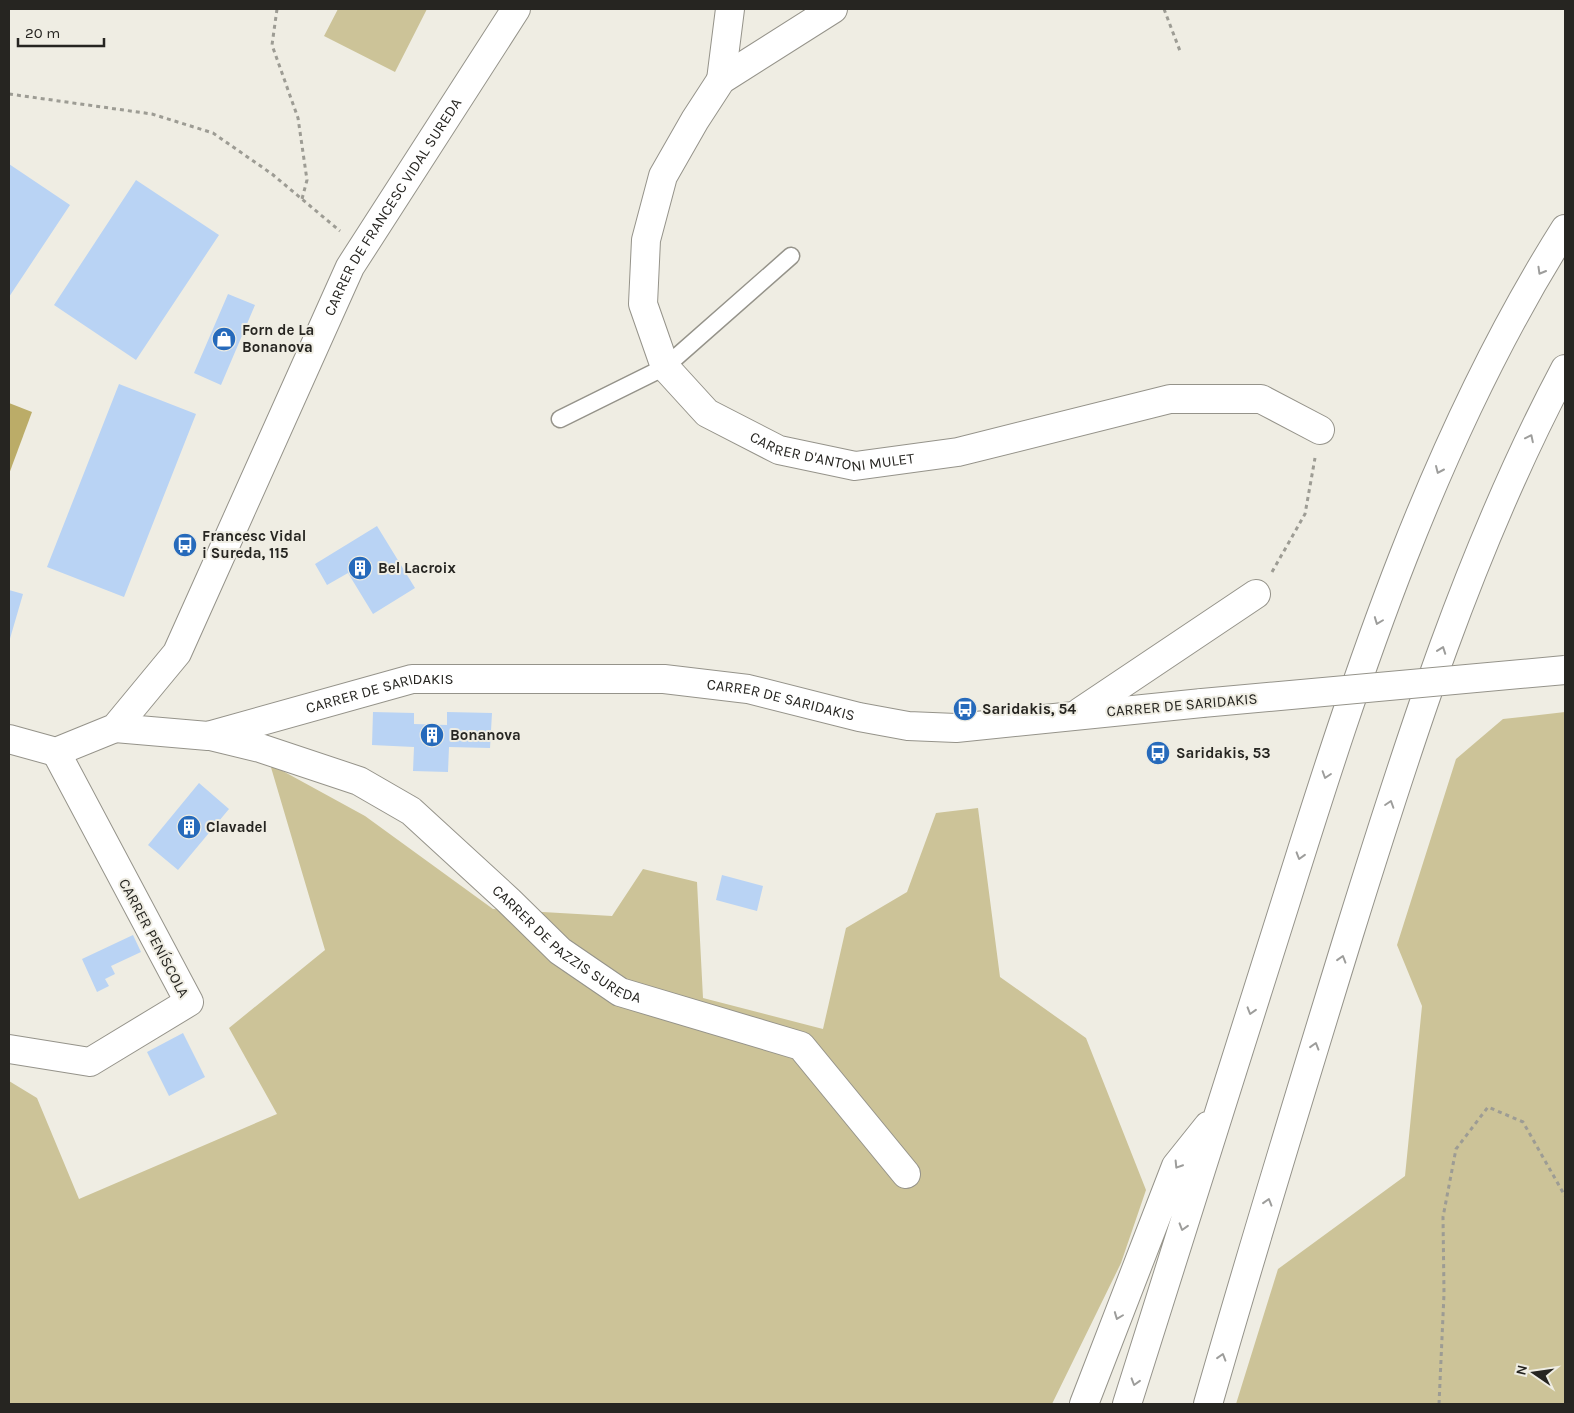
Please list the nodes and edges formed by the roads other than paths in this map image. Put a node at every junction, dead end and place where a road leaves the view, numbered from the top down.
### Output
1 (516, 9) edge
2 (730, 9) edge
3 (818, 11) edge
4 (721, 80) junction
5 (1565, 228) edge
6 (791, 256) dead end
7 (665, 367) junction
8 (1565, 369) edge
9 (560, 419) dead end
10 (1320, 430) road end
11 (1256, 594) road end
12 (1565, 670) edge
13 (1076, 714) junction
14 (115, 728) junction
15 (208, 736) junction
16 (9, 739) edge
17 (56, 752) junction
18 (9, 1049) edge
19 (1219, 1113) junction
20 (906, 1174) dead end
21 (1084, 1404) edge
22 (1128, 1404) edge
23 (1208, 1404) edge

1 - 14 main road, CARRER DE FRANCESC VIDAL SUREDA
2 - 4 main road
3 - 4 main road
4 - 7 main road, CARRER D'ANTONI MULET
5 -> 19 main road
6 - 7 lane
7 - 9 lane
7 - 10 main road, CARRER D'ANTONI MULET
23 -> 8 main road
11 - 13 main road
12 - 13 main road, CARRER DE SARIDAKIS, bridge
13 - 15 main road, CARRER DE SARIDAKIS
14 - 15 main road, CARRER DE SARIDAKIS
14 - 17 main road, CARRER DE SARIDAKIS
15 - 20 main road, CARRER DE PAZZIS SUREDA
16 - 17 main road
17 - 18 main road, CARRER PENÍSCOLA
19 -> 21 main road
19 -> 22 main road

